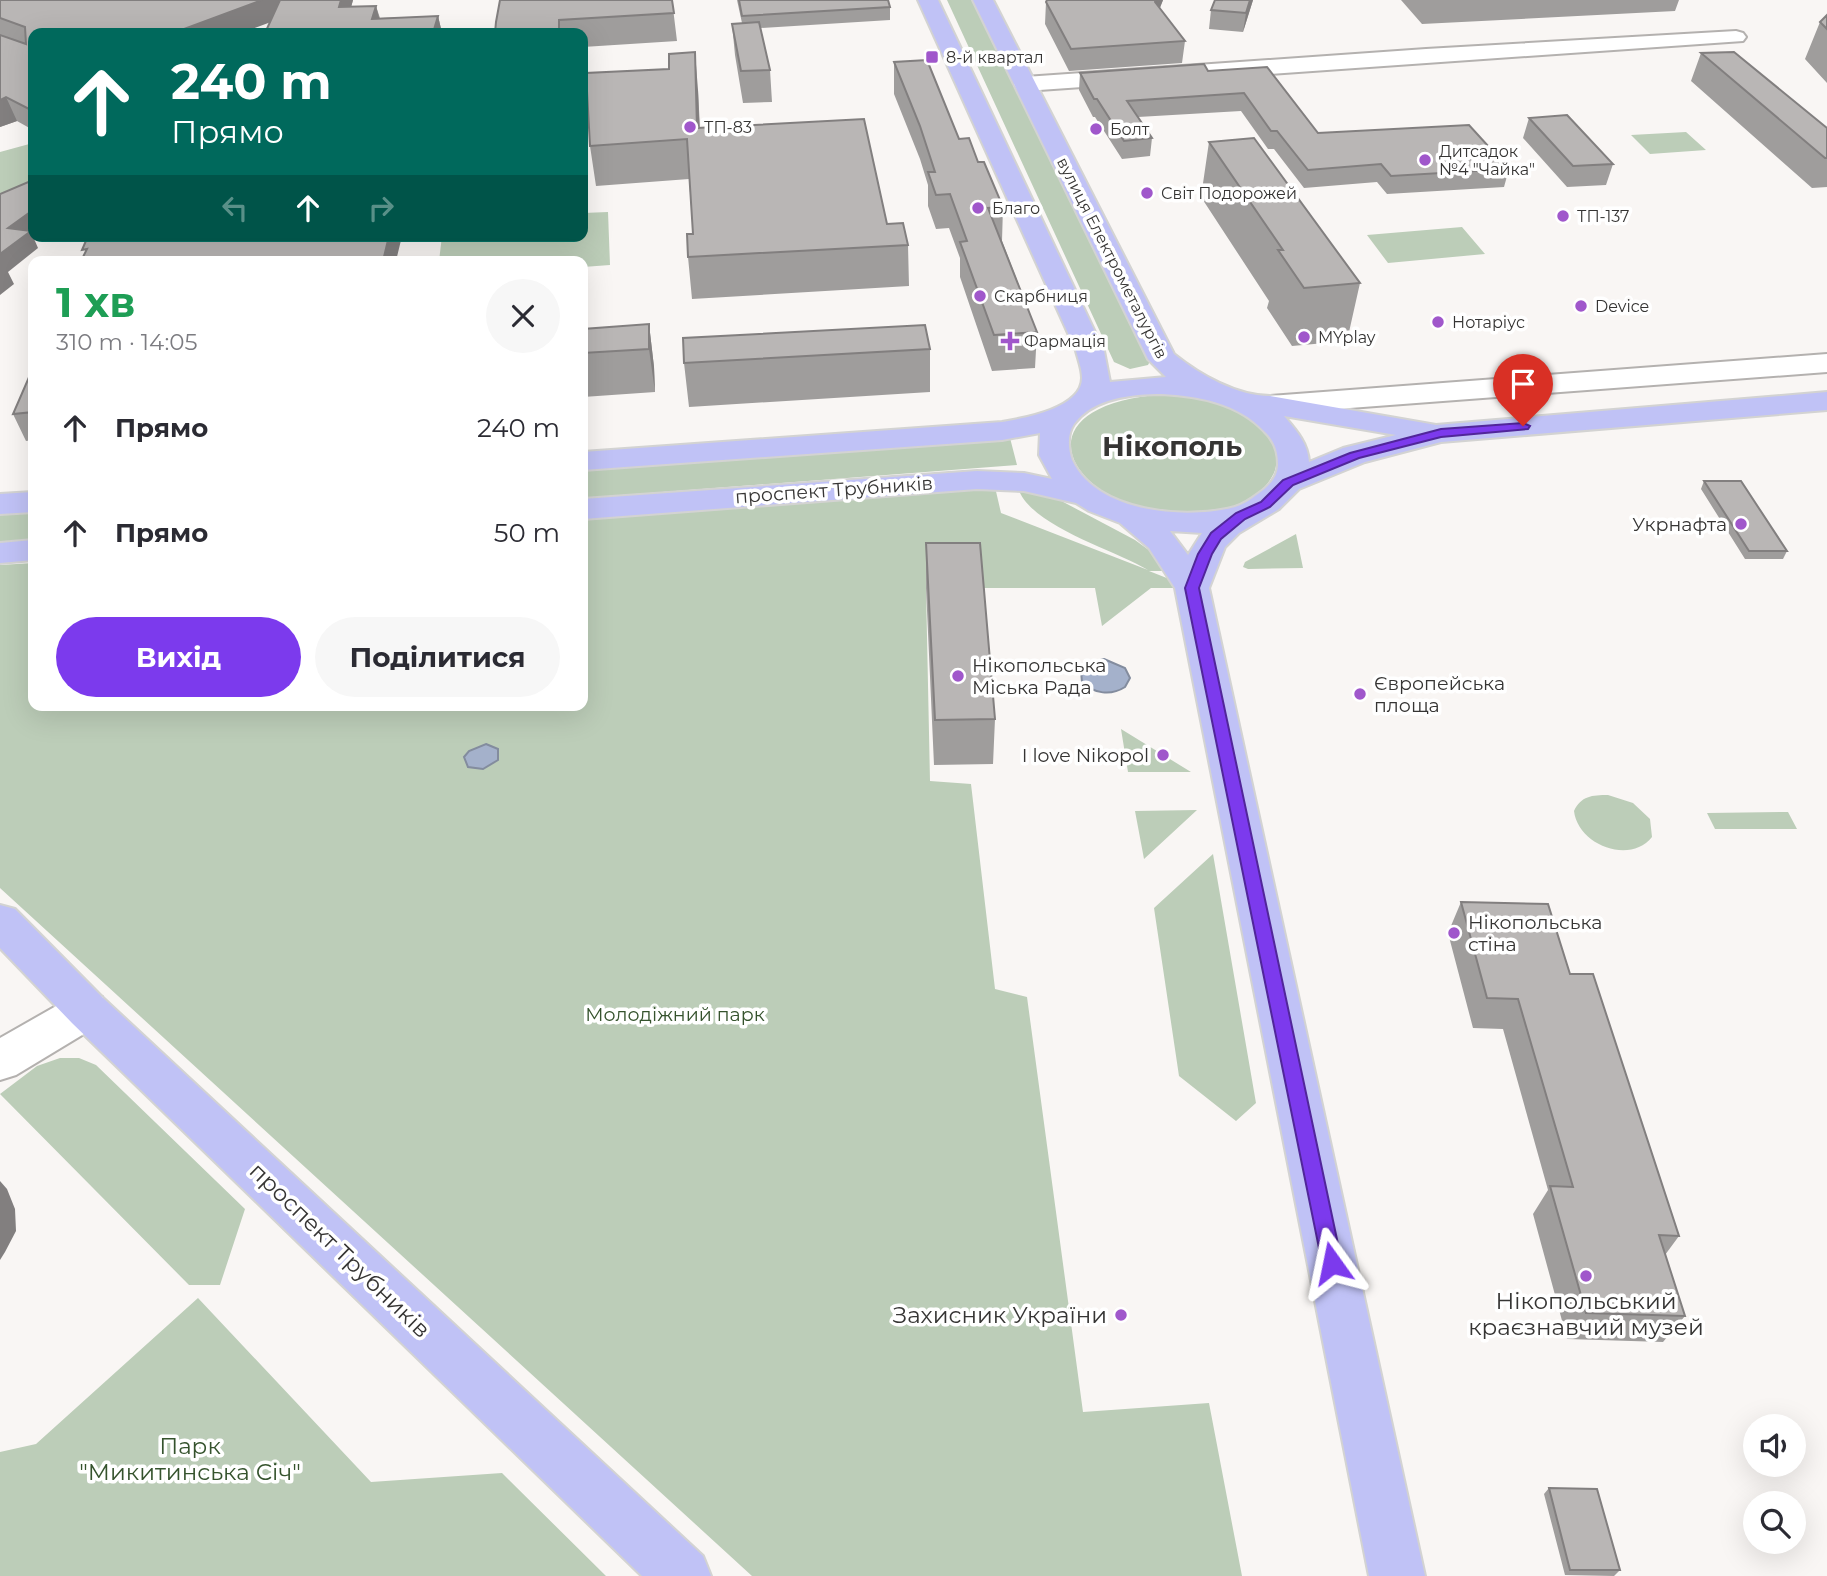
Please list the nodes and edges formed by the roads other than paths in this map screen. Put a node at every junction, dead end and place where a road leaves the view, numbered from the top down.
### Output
1 (928, 0) edge
2 (983, 0) edge
3 (1736, 37) dead end
4 (1025, 84) junction
5 (1827, 363) edge
6 (1211, 391) junction
7 (1090, 398) junction
8 (1827, 401) edge
9 (1259, 405) junction
10 (1065, 416) junction
11 (1441, 433) junction
12 (588, 461) edge
13 (1288, 482) junction
14 (1084, 495) junction
15 (28, 502) edge
16 (0, 504) edge
17 (588, 509) edge
18 (1240, 516) junction
19 (1135, 517) junction
20 (28, 551) edge
21 (0, 553) edge
22 (1192, 588) junction
23 (0, 921) edge
24 (87, 1010) junction
25 (0, 1061) edge
26 (683, 1576) edge
27 (1397, 1576) edge

1 - 7 main road
2 - 4 main road, вулиця Електрометалургів
3 - 4 street
4 - 6 main road, вулиця Електрометалургів
5 - 9 street
6 - 7 main road
6 - 9 main road, вулиця Електрометалургів
7 - 10 main road
8 - 11 main road
9 - 11 main road
9 - 13 main road, вулиця Електрометалургів
10 - 12 main road
10 - 14 main road
11 - 13 main road
13 - 18 main road
14 - 17 main road, проспект Трубників
14 - 19 main road
15 - 16 main road
18 - 19 main road
18 - 22 main road
19 - 22 main road
20 - 21 main road
22 - 27 main road
23 - 24 main road, проспект Трубників
24 - 25 street
24 - 26 main road, проспект Трубників

